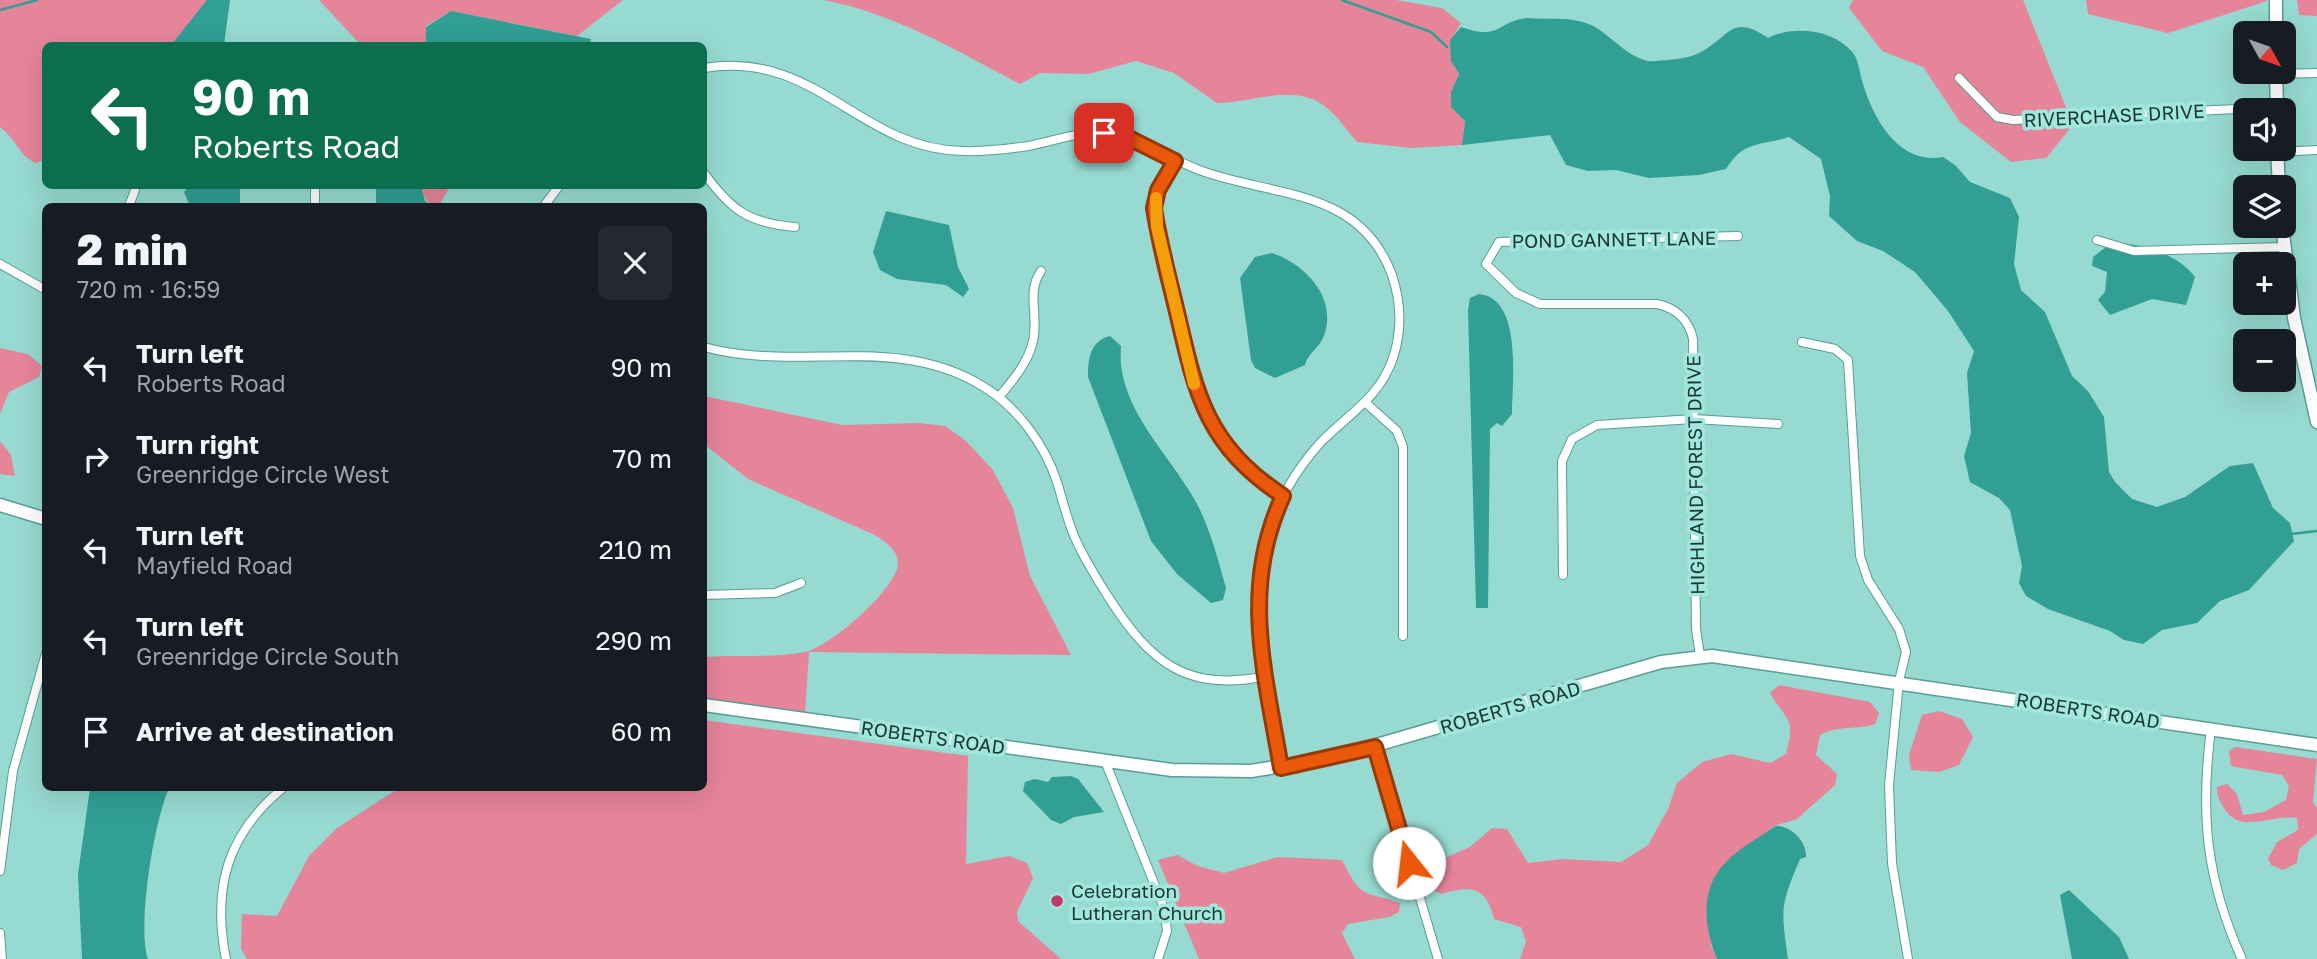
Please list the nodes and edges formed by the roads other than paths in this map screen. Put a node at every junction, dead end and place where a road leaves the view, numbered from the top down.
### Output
1 (2276, 0) edge
2 (2276, 21) edge
3 (707, 68) edge
4 (2296, 73) edge
5 (2317, 73) edge
6 (1959, 78) dead end
7 (2233, 109) edge
8 (2296, 150) edge
9 (2317, 150) edge
10 (1175, 161) junction
11 (707, 177) edge
12 (135, 190) dead end
13 (130, 203) edge
14 (794, 227) dead end
15 (1738, 236) dead end
16 (2283, 238) edge
17 (2097, 240) dead end
18 (2284, 247) junction
19 (1493, 249) joint
20 (0, 264) edge
21 (1041, 271) dead end
22 (42, 288) edge
23 (1802, 342) dead end
24 (707, 348) edge
25 (999, 397) junction
26 (1366, 403) junction
27 (1694, 419) junction
28 (2317, 422) edge
29 (1779, 424) dead end
30 (1283, 496) junction
31 (0, 505) edge
32 (42, 518) edge
33 (1563, 575) dead end
34 (801, 583) dead end
35 (707, 595) edge
36 (1403, 636) dead end
37 (1700, 656) junction
38 (42, 667) edge
39 (1266, 676) junction
40 (1899, 681) junction
41 (707, 705) edge
42 (2211, 729) junction
43 (2317, 745) edge
44 (1375, 747) junction
45 (1105, 761) junction
46 (1281, 768) junction
47 (280, 791) edge
48 (0, 870) edge
49 (0, 933) edge
50 (2, 959) edge
51 (226, 959) edge
52 (1158, 959) edge
53 (1438, 959) edge
54 (1909, 959) edge
55 (2242, 959) edge

1 - 2 main road
3 - 10 street
4 - 5 street
6 - 7 street, RIVERCHASE DRIVE
8 - 9 street
10 - 26 street
10 - 30 street
11 - 14 street
12 - 13 street
15 - 19 street, POND GANNETT LANE
16 - 18 main road
17 - 18 street
18 - 28 main road
19 - 27 street, HIGHLAND FOREST DRIVE
20 - 22 street
21 - 25 street
23 - 40 street
24 - 25 street
25 - 39 street
26 - 30 street
26 - 36 street
27 - 29 street
27 - 33 street
27 - 37 street, HIGHLAND FOREST DRIVE
30 - 39 street
31 - 32 main road
34 - 35 street
37 - 40 main road, ROBERTS ROAD
37 - 44 main road, ROBERTS ROAD
38 - 48 street
39 - 46 street
40 - 42 main road, ROBERTS ROAD
40 - 54 street
41 - 45 main road, ROBERTS ROAD
42 - 43 main road, ROBERTS ROAD
42 - 55 street
44 - 46 main road, ROBERTS ROAD
44 - 53 street
45 - 46 main road, ROBERTS ROAD
45 - 52 street
47 - 51 street
49 - 50 street

